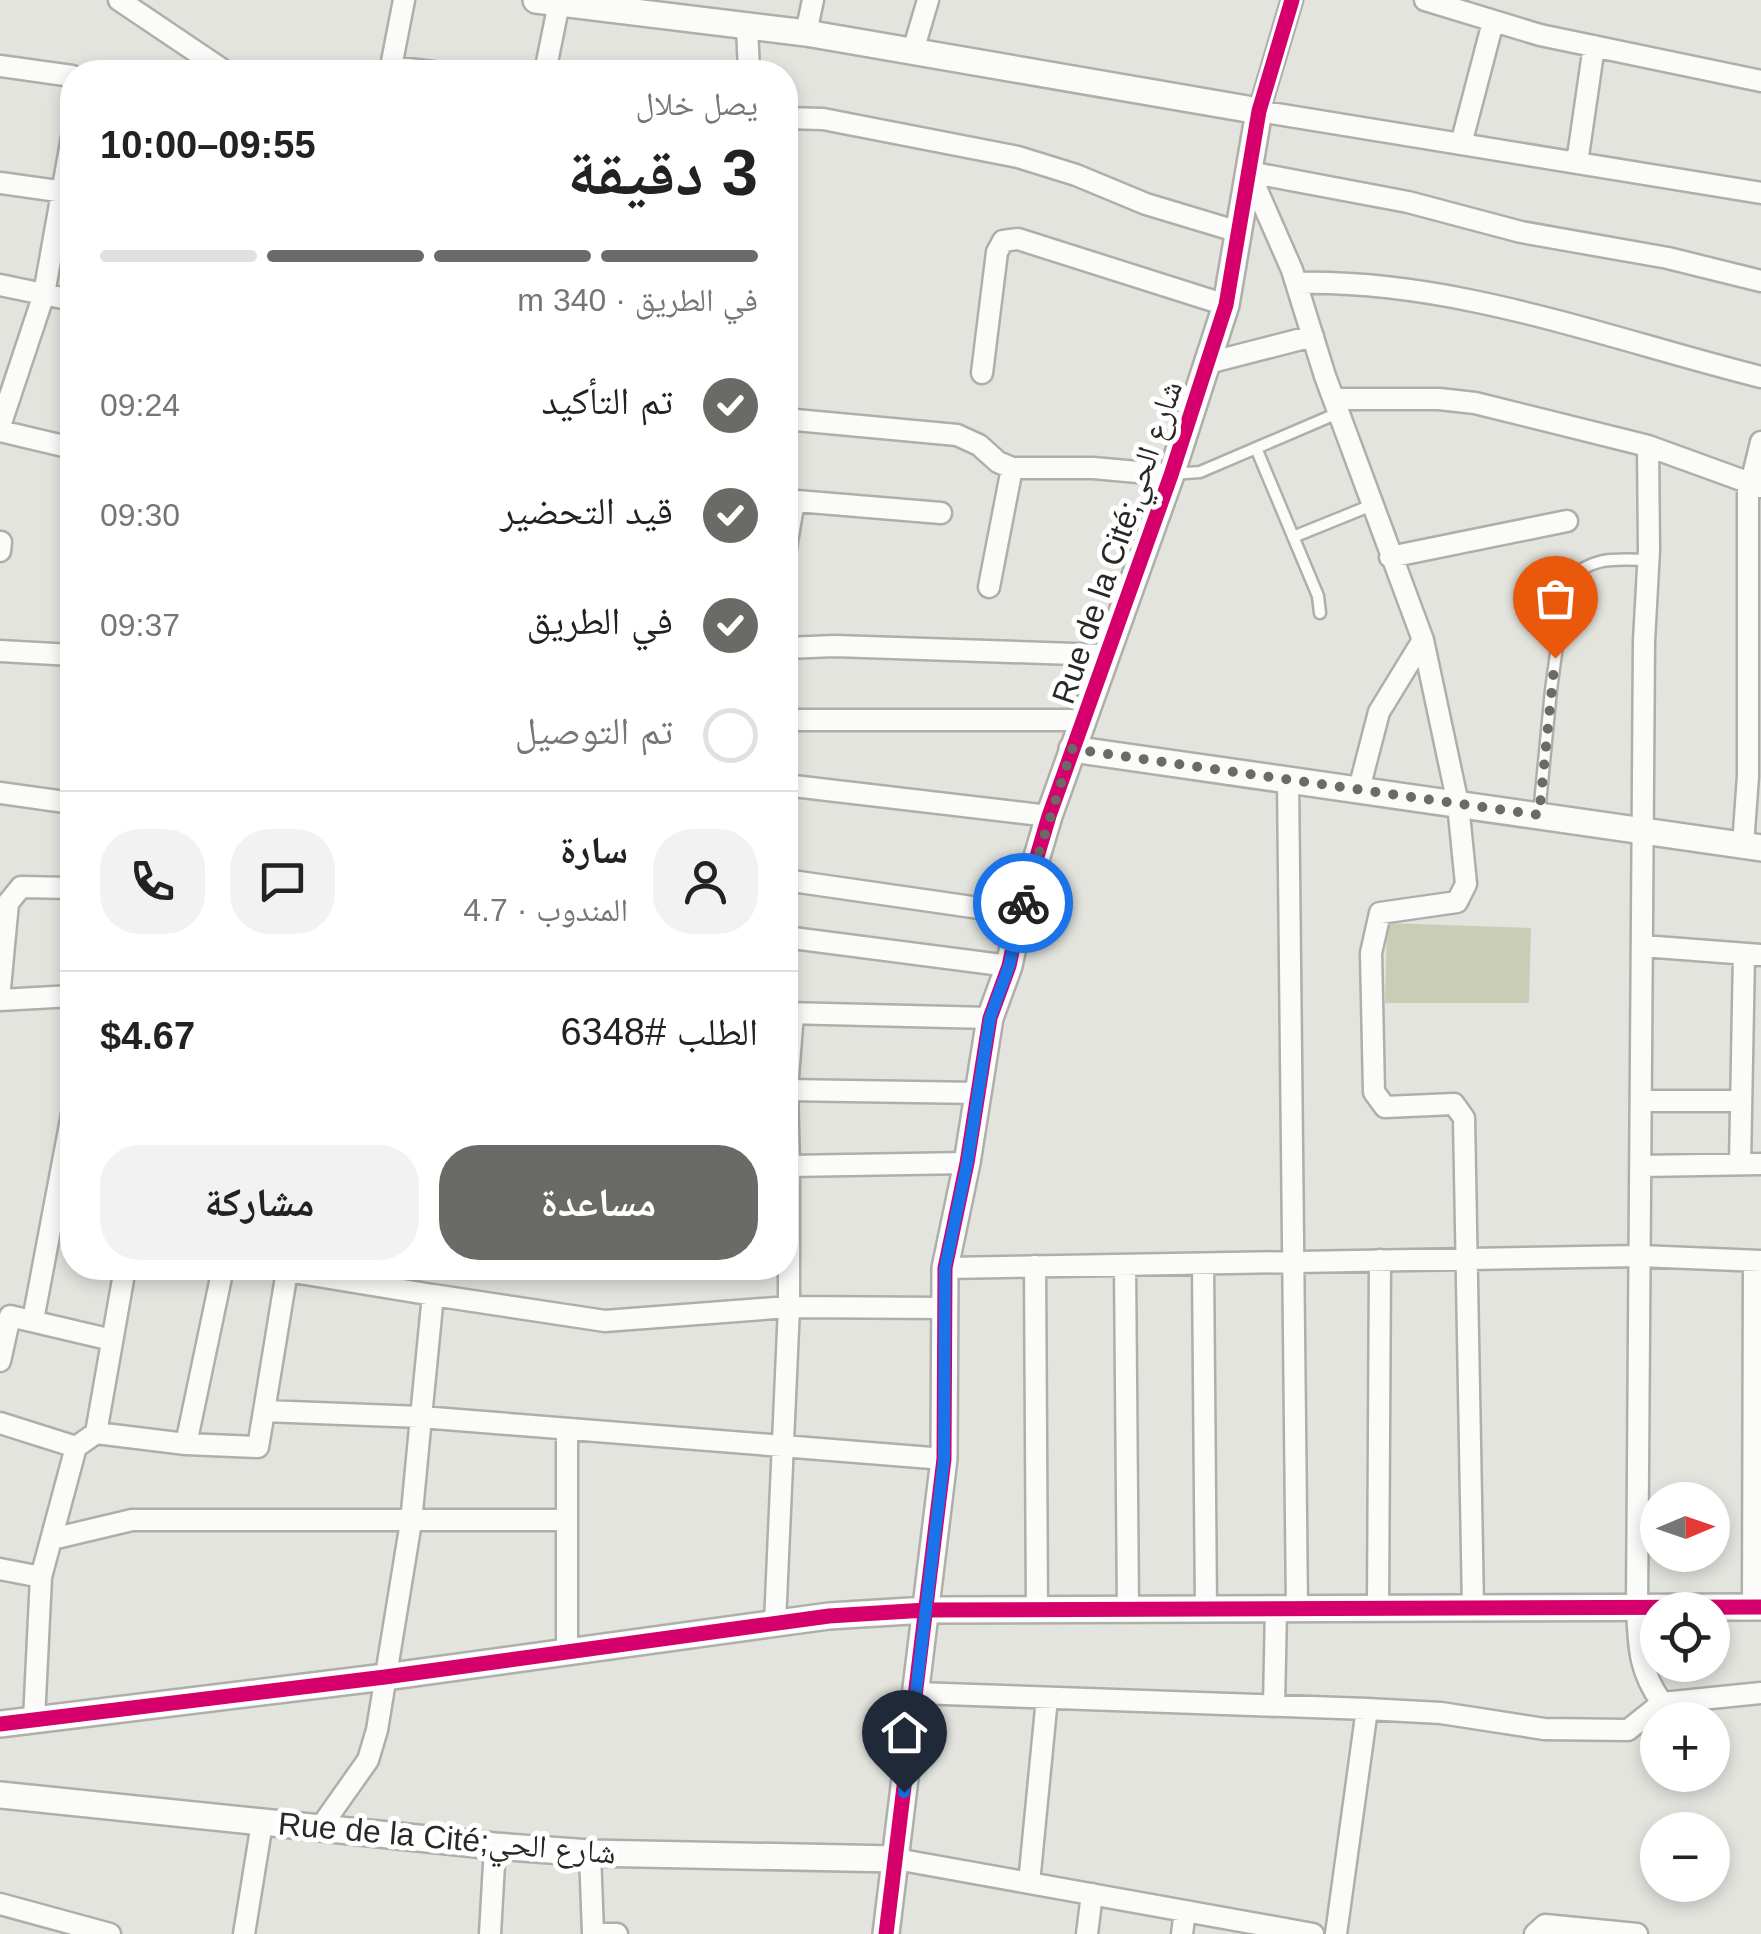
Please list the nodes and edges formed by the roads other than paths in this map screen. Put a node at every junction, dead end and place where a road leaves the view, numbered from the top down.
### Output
1 (119, 0) edge
2 (404, 0) edge
3 (813, 0) edge
4 (928, 0) edge
5 (1292, 0) edge
6 (1425, 0) edge
7 (548, 1) edge
8 (1493, 22) junction
9 (747, 26) junction
10 (806, 33) junction
11 (1594, 46) junction
12 (914, 52) junction
13 (208, 60) edge
14 (392, 60) edge
15 (546, 60) edge
16 (748, 60) edge
17 (0, 66) edge
18 (60, 74) edge
19 (1761, 81) edge
20 (1259, 111) junction
21 (798, 118) edge
22 (1461, 144) junction
23 (1577, 163) junction
24 (1248, 172) junction
25 (0, 183) edge
26 (60, 192) edge
27 (1761, 194) edge
28 (60, 224) edge
29 (1239, 232) junction
30 (1761, 281) edge
31 (1296, 283) junction
32 (0, 285) edge
33 (44, 294) junction
34 (60, 297) edge
35 (1226, 305) junction
36 (1312, 336) junction
37 (1208, 363) junction
38 (982, 373) dead end
39 (1761, 377) edge
40 (1336, 406) junction
41 (798, 420) edge
42 (0, 429) edge
43 (1761, 442) edge
44 (60, 445) edge
45 (1648, 446) junction
46 (1256, 448) junction
47 (1012, 468) junction
48 (1171, 474) junction
49 (1754, 486) edge
50 (798, 502) edge
51 (1372, 505) junction
52 (940, 513) dead end
53 (1567, 522) dead end
54 (1293, 537) junction
55 (1, 542) edge
56 (0, 552) edge
57 (1390, 557) junction
58 (1648, 560) junction
59 (989, 587) dead end
60 (1320, 613) dead end
61 (1423, 640) junction
62 (798, 647) edge
63 (0, 651) edge
64 (60, 654) edge
65 (1104, 655) junction
66 (798, 720) edge
67 (1084, 720) junction
68 (1754, 739) edge
69 (1072, 749) junction
70 (1754, 777) edge
71 (1288, 780) junction
72 (798, 787) edge
73 (1359, 790) junction
74 (0, 793) edge
75 (60, 800) edge
76 (1458, 804) junction
77 (1539, 815) junction
78 (1049, 816) junction
79 (1644, 830) junction
80 (1752, 846) edge
81 (798, 882) edge
82 (60, 888) edge
83 (1020, 914) junction
84 (798, 938) edge
85 (1642, 946) junction
86 (1753, 954) edge
87 (1009, 966) junction
88 (0, 988) edge
89 (60, 997) edge
90 (0, 1000) edge
91 (798, 1013) edge
92 (990, 1018) junction
93 (1751, 1075) edge
94 (798, 1090) edge
95 (979, 1093) junction
96 (1642, 1101) junction
97 (1741, 1101) junction
98 (967, 1164) junction
99 (1750, 1164) edge
100 (798, 1166) edge
101 (1641, 1166) junction
102 (60, 1177) edge
103 (1640, 1256) junction
104 (1467, 1259) junction
105 (1380, 1260) junction
106 (1758, 1261) edge
107 (1291, 1262) junction
108 (1203, 1264) junction
109 (1125, 1265) junction
110 (1035, 1266) junction
111 (945, 1268) junction
112 (123, 1280) edge
113 (220, 1280) edge
114 (280, 1280) edge
115 (343, 1280) edge
116 (789, 1280) edge
117 (433, 1296) junction
118 (789, 1307) junction
119 (945, 1308) junction
120 (5, 1313) edge
121 (33, 1320) junction
122 (112, 1340) junction
123 (0, 1361) edge
124 (264, 1411) junction
125 (421, 1417) junction
126 (0, 1424) edge
127 (568, 1431) junction
128 (96, 1433) junction
129 (186, 1444) junction
130 (782, 1445) junction
131 (76, 1447) junction
132 (944, 1459) junction
133 (565, 1520) junction
134 (411, 1522) junction
135 (52, 1540) junction
136 (0, 1569) edge
137 (41, 1577) junction
138 (1637, 1607) junction
139 (1757, 1607) edge
140 (1287, 1608) junction
141 (1378, 1608) junction
142 (1473, 1608) junction
143 (1128, 1609) junction
144 (1206, 1609) junction
145 (926, 1610) junction
146 (1038, 1610) junction
147 (775, 1624) junction
148 (567, 1652) junction
149 (385, 1677) junction
150 (916, 1693) junction
151 (1761, 1693) edge
152 (1047, 1698) junction
153 (1662, 1702) joint
154 (1274, 1706) junction
155 (1368, 1709) junction
156 (34, 1720) junction
157 (1640, 1720) edge
158 (0, 1724) edge
159 (0, 1795) edge
160 (262, 1823) junction
161 (320, 1828) junction
162 (494, 1846) junction
163 (590, 1853) junction
164 (896, 1859) junction
165 (1029, 1883) junction
166 (1092, 1894) junction
167 (0, 1904) edge
168 (1184, 1911) junction
169 (110, 1934) edge
170 (244, 1934) edge
171 (490, 1934) edge
172 (593, 1934) edge
173 (617, 1934) edge
174 (886, 1934) edge
175 (1086, 1934) edge
176 (1182, 1934) edge
177 (1313, 1934) edge
178 (1336, 1934) edge
179 (1535, 1934) edge
180 (1637, 1934) edge

1 - 13 street
2 - 14 street
3 - 10 street
4 - 12 street
5 - 20 street
6 - 8 street
7 - 9 street
7 - 15 street
8 - 11 street
8 - 22 street
9 - 10 street
9 - 16 street
10 - 12 street
11 - 19 street
11 - 23 street
12 - 20 street
17 - 18 street
20 - 22 street
20 - 24 street, Rue de la Cité;شارع الحي
21 - 29 street
22 - 23 street
23 - 27 street
24 - 29 street, Rue de la Cité;شارع الحي
24 - 30 street
24 - 31 street
25 - 26 street
28 - 33 street
29 - 35 street, Rue de la Cité;شارع الحي
31 - 36 street
31 - 39 street
32 - 33 street
33 - 34 street
33 - 42 street
35 - 37 street, Rue de la Cité;شارع الحي
35 - 38 street
36 - 37 street
36 - 40 street
37 - 48 street, Rue de la Cité;شارع الحي
40 - 45 street
40 - 46 lane
40 - 51 street
41 - 47 street
42 - 44 street
43 - 49 street
45 - 49 street
45 - 58 street
46 - 48 lane
46 - 54 lane
47 - 48 street
47 - 59 street
48 - 65 street, Rue de la Cité;شارع الحي
49 - 68 street
50 - 52 street
51 - 54 lane
51 - 57 street
53 - 57 street
54 - 60 lane
55 - 56 street
57 - 61 street
58 - 77 lane
58 - 79 street
61 - 73 street
61 - 76 street
62 - 65 street
63 - 64 street
65 - 67 street, Rue de la Cité;شارع الحي
66 - 67 street
67 - 69 street, Rue de la Cité;شارع الحي
68 - 70 street
69 - 71 street
69 - 78 street, Rue de la Cité;شارع الحي
70 - 80 street
71 - 73 street
71 - 107 street
72 - 78 street
73 - 76 street
74 - 75 street
76 - 77 street
76 - 104 street
77 - 79 street
78 - 83 street, Rue de la Cité;شارع الحي
79 - 80 street
79 - 85 street
81 - 83 street
82 - 88 street
83 - 87 street, Rue de la Cité;شارع الحي
84 - 87 street
85 - 86 street
85 - 96 street
86 - 93 street
87 - 92 street, Rue de la Cité;شارع الحي
89 - 90 street
91 - 92 street
92 - 95 street, Rue de la Cité;شارع الحي
93 - 97 street
94 - 95 street
95 - 98 street, Rue de la Cité;شارع الحي
96 - 97 street
96 - 101 street
97 - 99 street
98 - 100 street
98 - 111 street, Rue de la Cité;شارع الحي
99 - 101 street
101 - 103 street
102 - 121 street
103 - 104 street
103 - 106 street
103 - 138 street
104 - 105 street
104 - 142 street
105 - 107 street
105 - 141 street
106 - 139 street
107 - 108 street
107 - 140 street
108 - 109 street
108 - 144 street
109 - 110 street
109 - 143 street
110 - 111 street
110 - 146 street
111 - 119 street, Rue de la Cité;شارع الحي
112 - 122 street
113 - 129 street
114 - 124 street
115 - 117 street
116 - 118 street
117 - 118 street
117 - 125 street
118 - 119 street
118 - 130 street
119 - 132 street, Rue de la Cité;شارع الحي
120 - 121 street
120 - 123 street
121 - 122 street
122 - 128 street
124 - 125 street
124 - 129 street
125 - 127 street
125 - 134 street
126 - 131 street
127 - 130 street
127 - 133 street
128 - 129 street
128 - 131 street
130 - 132 street
130 - 147 street
131 - 135 street
132 - 145 street, Rue de la Cité;شارع الحي
133 - 134 street
133 - 148 street
134 - 135 street
134 - 149 street
135 - 137 street
136 - 137 street
137 - 156 street
138 - 139 street
138 - 142 street
138 - 153 street
140 - 141 street
140 - 144 street
140 - 154 street
141 - 142 street
143 - 144 street
143 - 146 street
145 - 146 street
145 - 147 street
145 - 150 street, Rue de la Cité;شارع الحي
147 - 148 street
148 - 149 street
149 - 156 street
149 - 161 street
150 - 152 street
150 - 164 street, Rue de la Cité;شارع الحي
151 - 153 street
152 - 154 street
152 - 165 street
154 - 155 street
155 - 157 street
155 - 178 street
156 - 158 street
159 - 160 street, Rue de la Cité;شارع الحي
160 - 161 street, Rue de la Cité;شارع الحي
160 - 170 street
161 - 162 street, Rue de la Cité;شارع الحي
162 - 163 street, Rue de la Cité;شارع الحي
162 - 171 street
163 - 164 street, Rue de la Cité;شارع الحي
163 - 172 street
164 - 165 street
164 - 174 street, Rue de la Cité;شارع الحي
165 - 166 street
166 - 168 street
166 - 175 street
167 - 169 street
168 - 176 street
168 - 177 street
172 - 173 street
179 - 180 street

